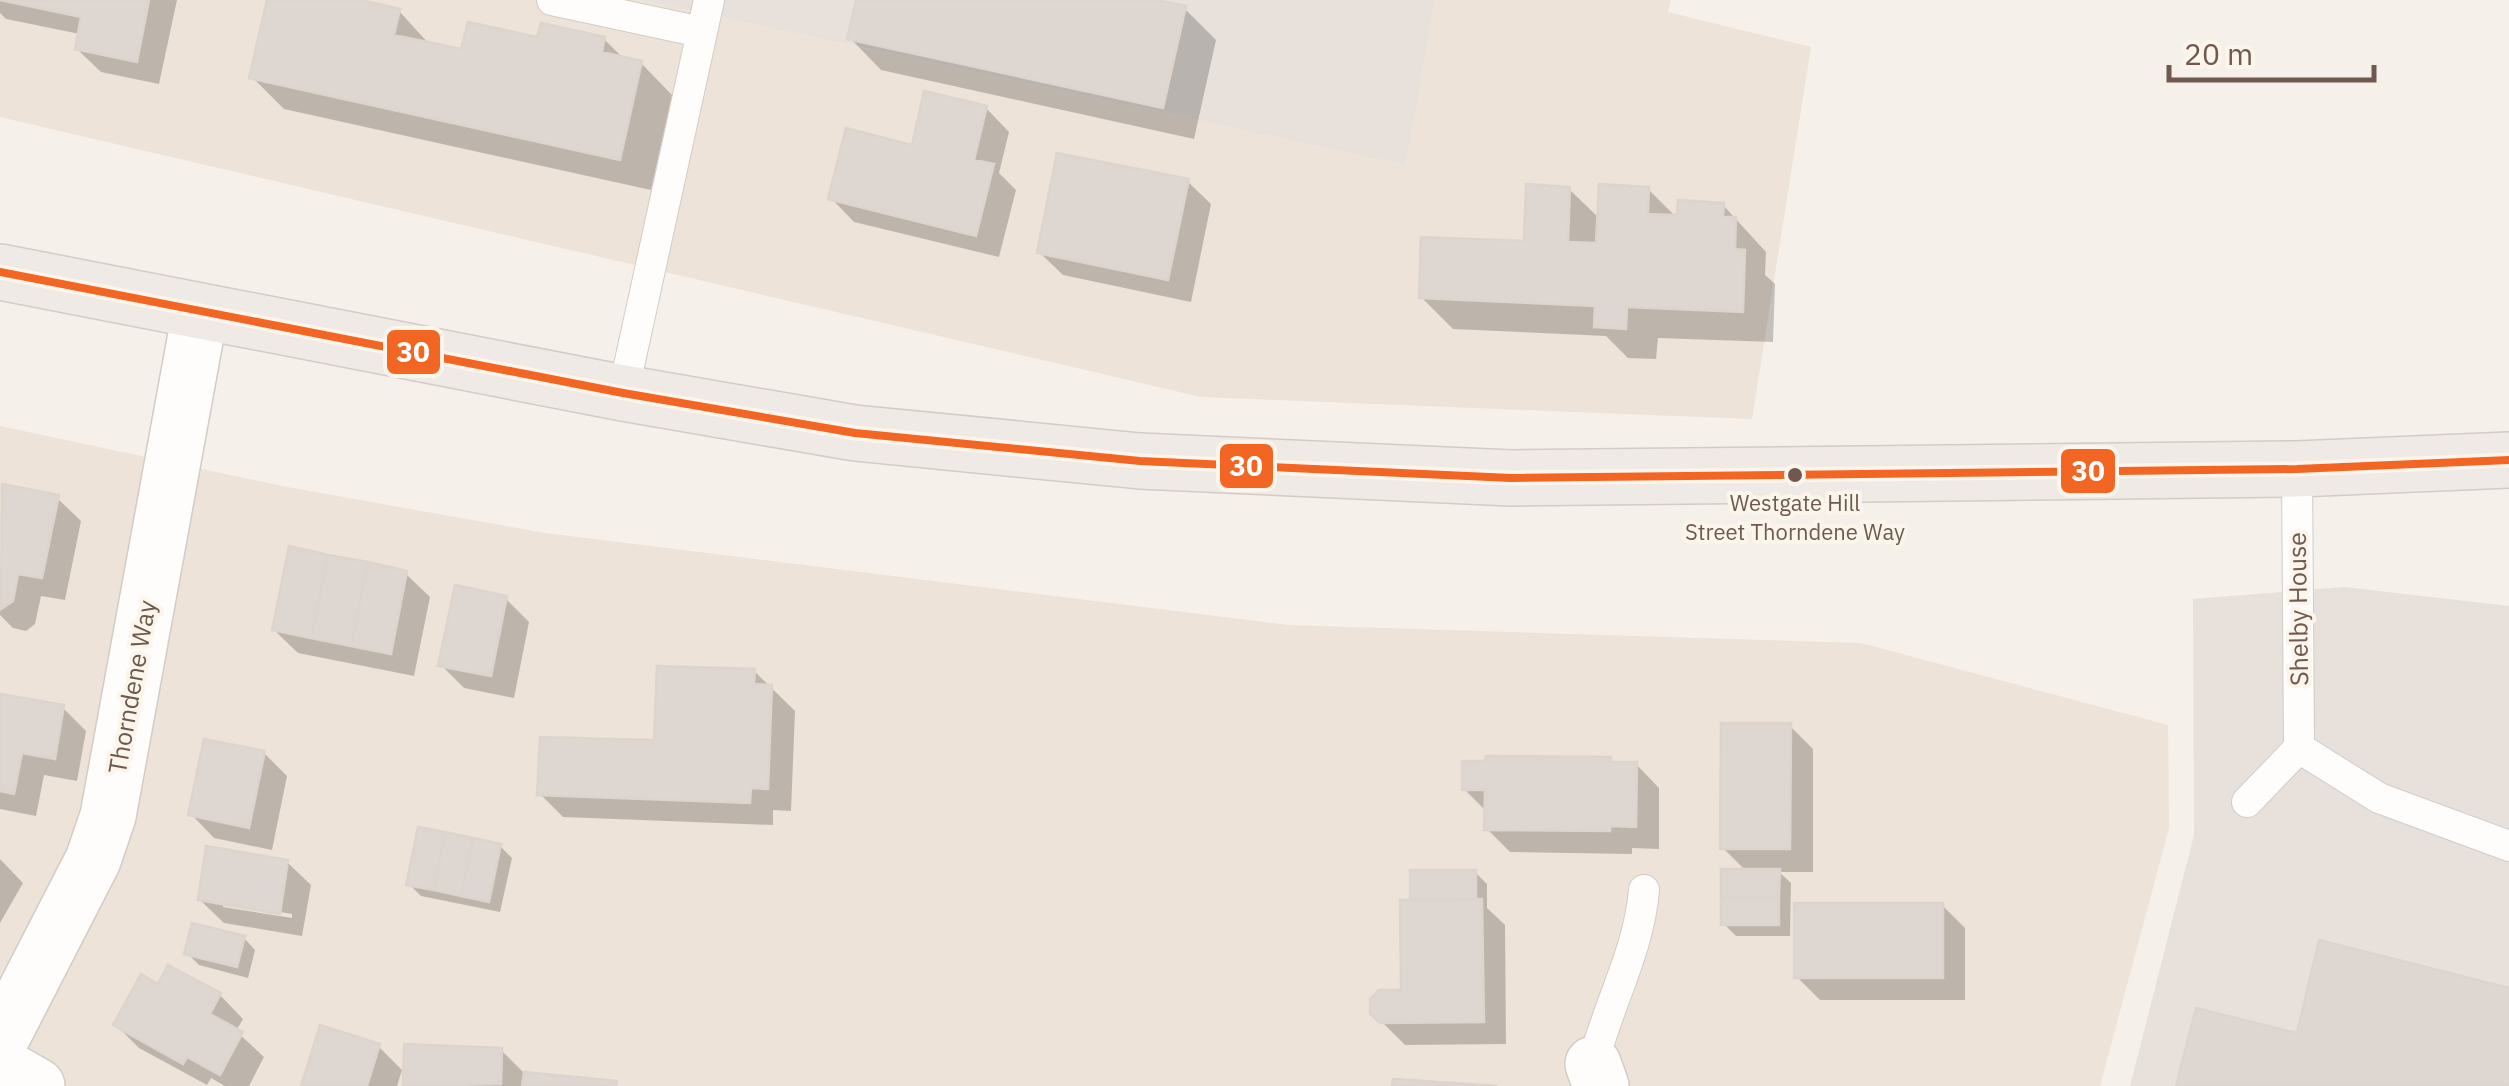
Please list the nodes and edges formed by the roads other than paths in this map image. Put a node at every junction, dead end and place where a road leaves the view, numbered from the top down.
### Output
1 (552, 0) edge
2 (709, 0) edge
3 (700, 32) junction
4 (0, 272) edge
5 (200, 313) junction
6 (622, 393) junction
7 (2509, 460) edge
8 (2296, 469) junction
9 (2299, 748) junction
10 (2247, 802) dead end
11 (2509, 846) edge
12 (1644, 890) dead end
13 (0, 1041) edge
14 (0, 1064) edge
15 (1597, 1075) edge
16 (37, 1086) edge

1 - 3 lane
2 - 3 lane
3 - 6 lane
4 - 5 highway
5 - 6 highway
5 - 13 street, Thorndene Way
6 - 8 highway
7 - 8 highway
8 - 9 lane, Shelby House
9 - 10 lane
9 - 11 lane
12 - 15 lane
14 - 16 street

